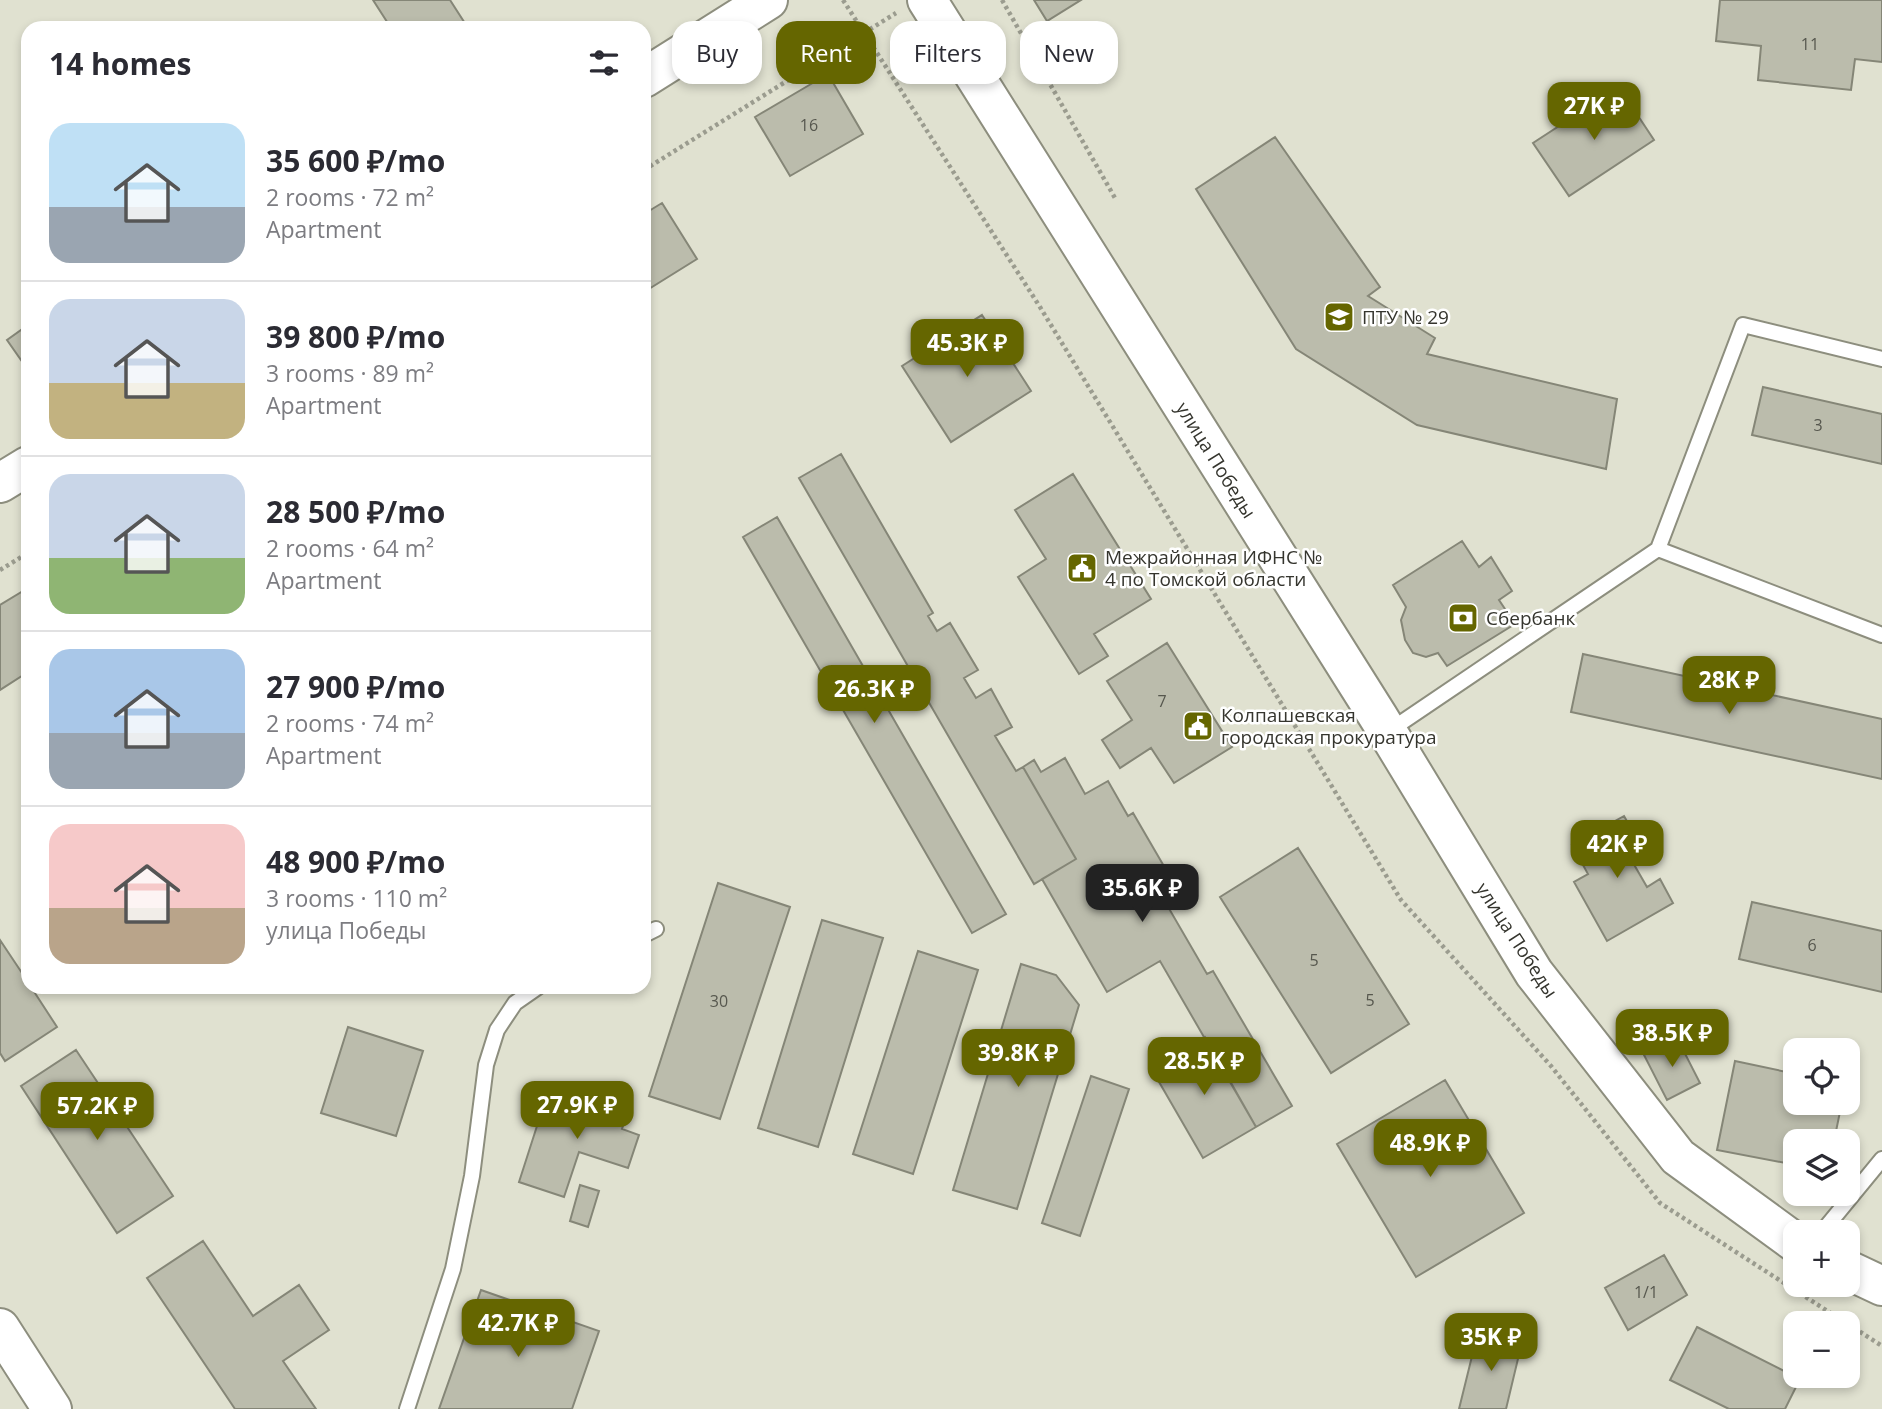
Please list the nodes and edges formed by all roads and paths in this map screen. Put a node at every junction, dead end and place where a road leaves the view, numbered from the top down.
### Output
1 (768, 0) edge
2 (843, 0) edge
3 (1002, 0) edge
4 (916, 3) edge
5 (856, 21) edge
6 (876, 26) edge
7 (876, 52) edge
8 (651, 74) edge
9 (782, 84) edge
10 (651, 166) edge
11 (1115, 198) dead end
12 (1882, 359) edge
13 (21, 470) edge
14 (0, 483) edge
15 (1658, 549) junction
16 (21, 557) edge
17 (0, 570) edge
18 (1882, 635) edge
19 (1387, 732) junction
20 (528, 994) edge
21 (1882, 1159) edge
22 (1832, 1220) edge
23 (1783, 1234) edge
24 (1860, 1276) edge
25 (1882, 1286) edge
26 (1827, 1311) edge
27 (0, 1328) edge
28 (1860, 1332) edge
29 (1882, 1346) edge
30 (52, 1409) edge
31 (407, 1409) edge

1 - 8 street
2 - 5 path
3 - 11 path
4 - 6 path
4 - 19 street, улица Победы
7 - 26 path
9 - 10 path
12 - 15 lane
13 - 14 street
15 - 18 lane
15 - 19 lane
16 - 17 path
19 - 23 street, улица Победы
20 - 31 lane
21 - 22 lane
24 - 25 street
27 - 30 street
28 - 29 path

